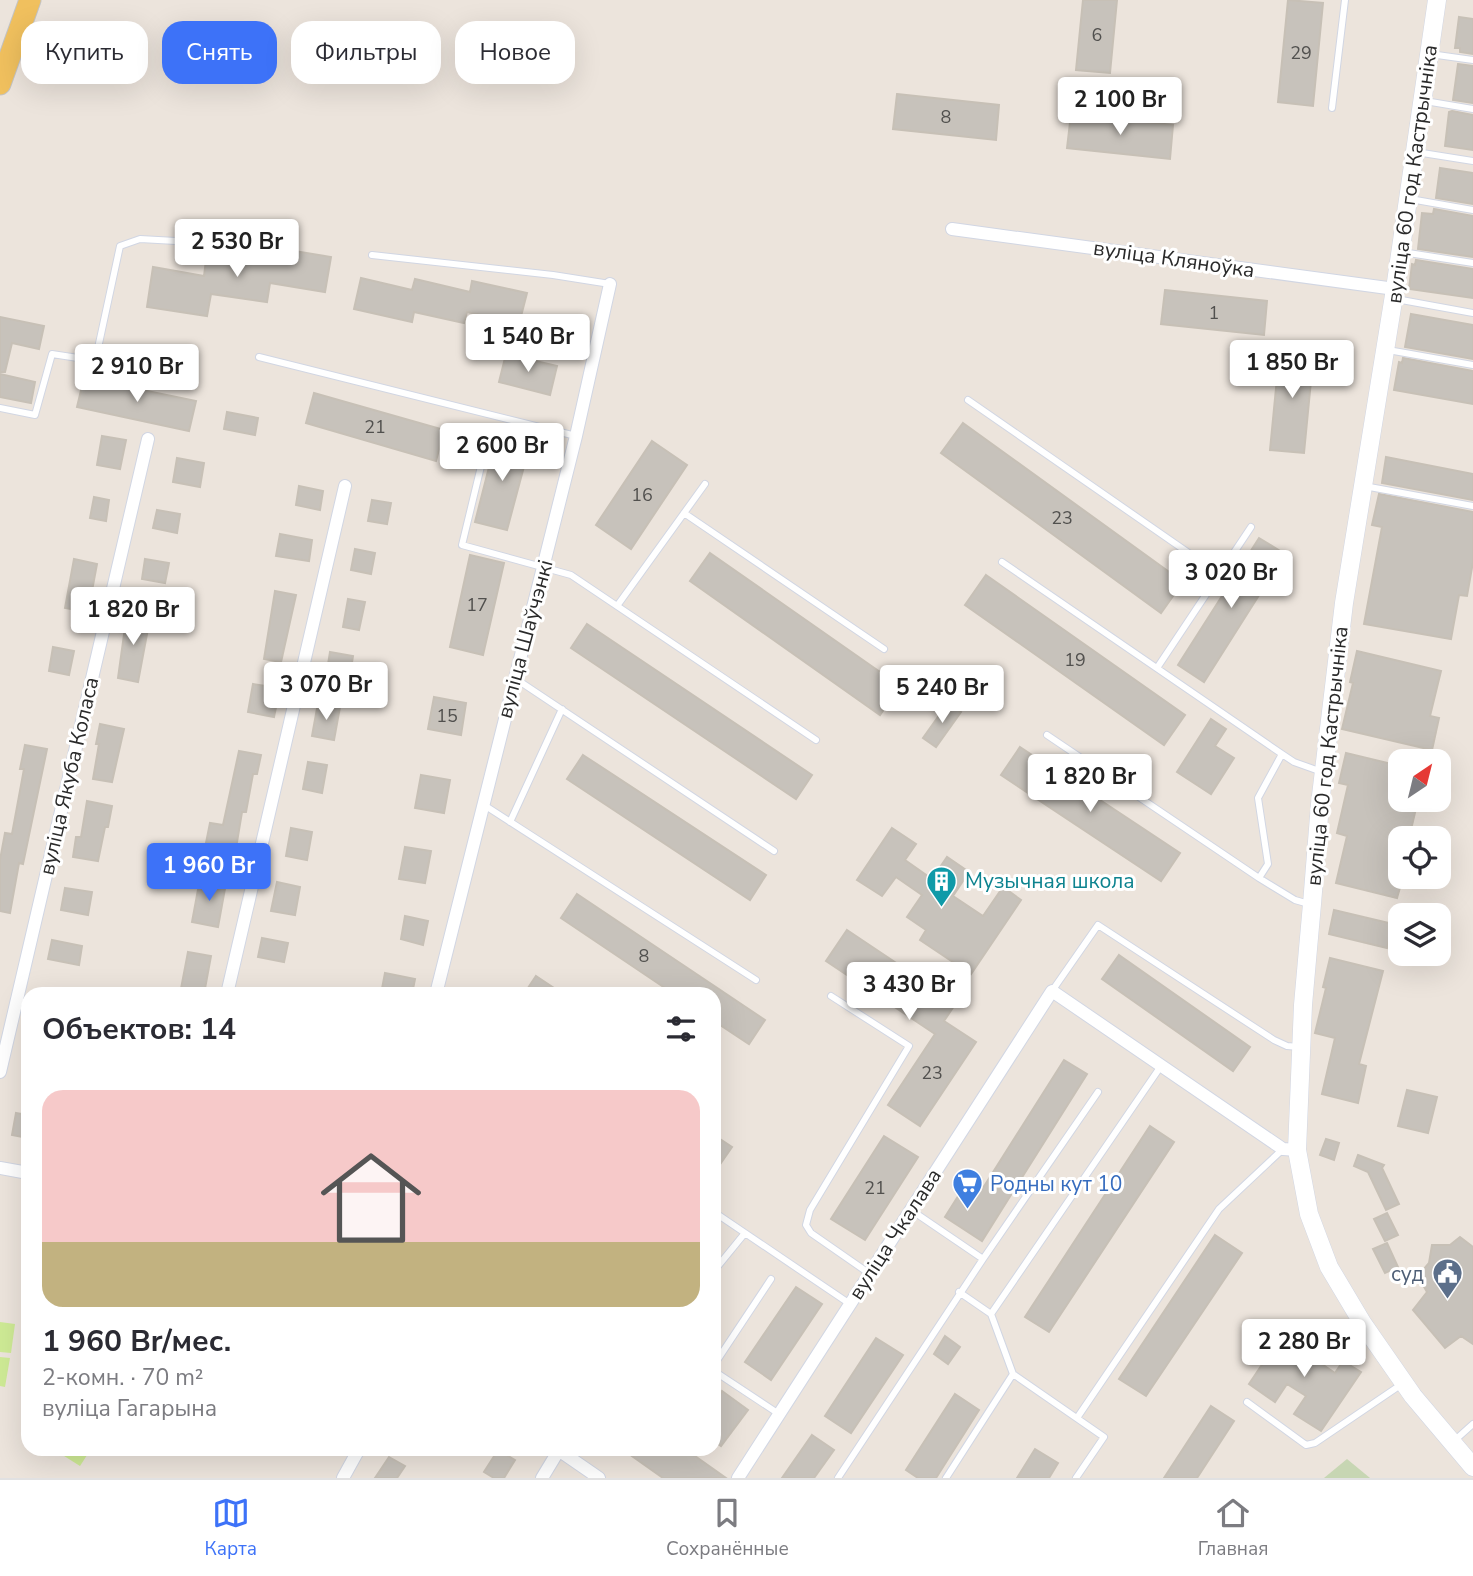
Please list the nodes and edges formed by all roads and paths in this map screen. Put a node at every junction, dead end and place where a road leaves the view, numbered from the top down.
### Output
1 (30, 0) edge
2 (1345, 0) edge
3 (1437, 0) edge
4 (1430, 54) junction
5 (1473, 60) edge
6 (0, 84) edge
7 (1423, 101) junction
8 (1332, 108) dead end
9 (1473, 109) edge
10 (1415, 152) junction
11 (1473, 161) edge
12 (1409, 199) junction
13 (1473, 210) edge
14 (952, 229) dead end
15 (262, 236) dead end
16 (1401, 252) junction
17 (372, 255) dead end
18 (1473, 263) edge
19 (610, 284) joint
20 (1395, 294) junction
21 (1473, 313) edge
22 (1386, 350) junction
23 (260, 357) dead end
24 (95, 362) junction
25 (1473, 365) edge
26 (188, 375) dead end
27 (968, 400) dead end
28 (0, 408) edge
29 (576, 436) junction
30 (148, 439) dead end
31 (484, 458) dead end
32 (705, 484) dead end
33 (345, 486) dead end
34 (1362, 486) junction
35 (1473, 506) edge
36 (684, 513) junction
37 (1251, 527) dead end
38 (1002, 562) dead end
39 (543, 568) junction
40 (1219, 574) junction
41 (617, 606) junction
42 (884, 649) dead end
43 (1157, 668) junction
44 (514, 677) junction
45 (562, 709) junction
46 (1047, 735) dead end
47 (816, 740) dead end
48 (1282, 754) junction
49 (1324, 773) junction
50 (482, 804) junction
51 (510, 822) junction
52 (774, 852) dead end
53 (1259, 878) junction
54 (1312, 905) junction
55 (756, 980) dead end
56 (229, 987) edge
57 (438, 987) edge
58 (1052, 991) junction
59 (831, 996) dead end
60 (1301, 1047) junction
61 (1161, 1066) junction
62 (0, 1072) edge
63 (1098, 1092) dead end
64 (1290, 1150) junction
65 (0, 1168) edge
66 (21, 1171) edge
67 (911, 1210) junction
68 (721, 1217) edge
69 (745, 1233) junction
70 (983, 1259) junction
71 (721, 1262) edge
72 (870, 1274) junction
73 (771, 1279) dead end
74 (959, 1292) junction
75 (850, 1304) junction
76 (991, 1314) junction
77 (721, 1354) edge
78 (1013, 1374) junction
79 (721, 1376) edge
80 (1404, 1383) junction
81 (1247, 1402) dead end
82 (779, 1414) junction
83 (1077, 1418) junction
84 (1473, 1424) edge
85 (1452, 1442) junction
86 (355, 1456) edge
87 (555, 1456) edge
88 (567, 1456) edge
89 (1473, 1467) edge
90 (740, 1477) edge
91 (343, 1478) edge
92 (542, 1478) edge
93 (599, 1478) edge
94 (838, 1478) edge
95 (946, 1478) edge
96 (1076, 1478) edge

1 - 6 main road
2 - 8 lane
3 - 4 street, вуліца 60 год Кастрычніка
4 - 5 lane
4 - 7 street, вуліца 60 год Кастрычніка
7 - 9 lane
7 - 10 street, вуліца 60 год Кастрычніка
10 - 11 lane
10 - 12 street, вуліца 60 год Кастрычніка
12 - 13 lane
12 - 16 street, вуліца 60 год Кастрычніка
14 - 20 street, вуліца Кляноўка
15 - 24 lane
16 - 18 lane
16 - 20 street, вуліца 60 год Кастрычніка
17 - 19 lane
19 - 29 street, вуліца Шаўчэнкі
20 - 21 lane
20 - 22 street, вуліца 60 год Кастрычніка
22 - 25 lane
22 - 34 street, вуліца 60 год Кастрычніка
23 - 29 lane
24 - 26 lane
24 - 28 lane
27 - 40 lane
29 - 39 street, вуліца Шаўчэнкі
30 - 62 street, вуліца Якуба Коласа
31 - 39 lane
32 - 36 lane
33 - 56 street
34 - 35 lane
34 - 49 street, вуліца 60 год Кастрычніка
36 - 41 lane
36 - 42 lane
37 - 40 lane
38 - 43 lane
39 - 41 lane
39 - 44 street, вуліца Шаўчэнкі
40 - 43 lane
41 - 47 lane
43 - 48 lane
44 - 45 lane
44 - 50 street, вуліца Шаўчэнкі
45 - 51 lane
45 - 52 lane
46 - 53 lane
48 - 49 lane
48 - 53 lane
49 - 54 street, вуліца 60 год Кастрычніка
50 - 51 lane
50 - 57 street, вуліца Шаўчэнкі
51 - 55 lane
53 - 54 lane
54 - 60 street, вуліца 60 год Кастрычніка
58 - 60 lane
58 - 61 street
58 - 67 street, вуліца Чкалава
59 - 72 lane
60 - 64 street, вуліца 60 год Кастрычніка
61 - 64 street
61 - 76 lane
63 - 70 lane
64 - 80 street, вуліца 60 год Кастрычніка
64 - 83 lane
65 - 66 street
67 - 70 lane
67 - 72 street, вуліца Чкалава
68 - 69 lane
69 - 71 lane
69 - 75 lane
70 - 74 lane
72 - 75 street, вуліца Чкалава
73 - 77 lane
74 - 76 lane
74 - 94 lane
75 - 82 street, вуліца Чкалава
76 - 78 lane
78 - 83 lane
78 - 95 lane
79 - 82 lane
80 - 81 lane
80 - 85 street, вуліца 60 год Кастрычніка
82 - 90 street, вуліца Чкалава
83 - 96 lane
84 - 85 lane
85 - 89 street, вуліца 60 год Кастрычніка
86 - 91 street
87 - 92 street
88 - 93 street

